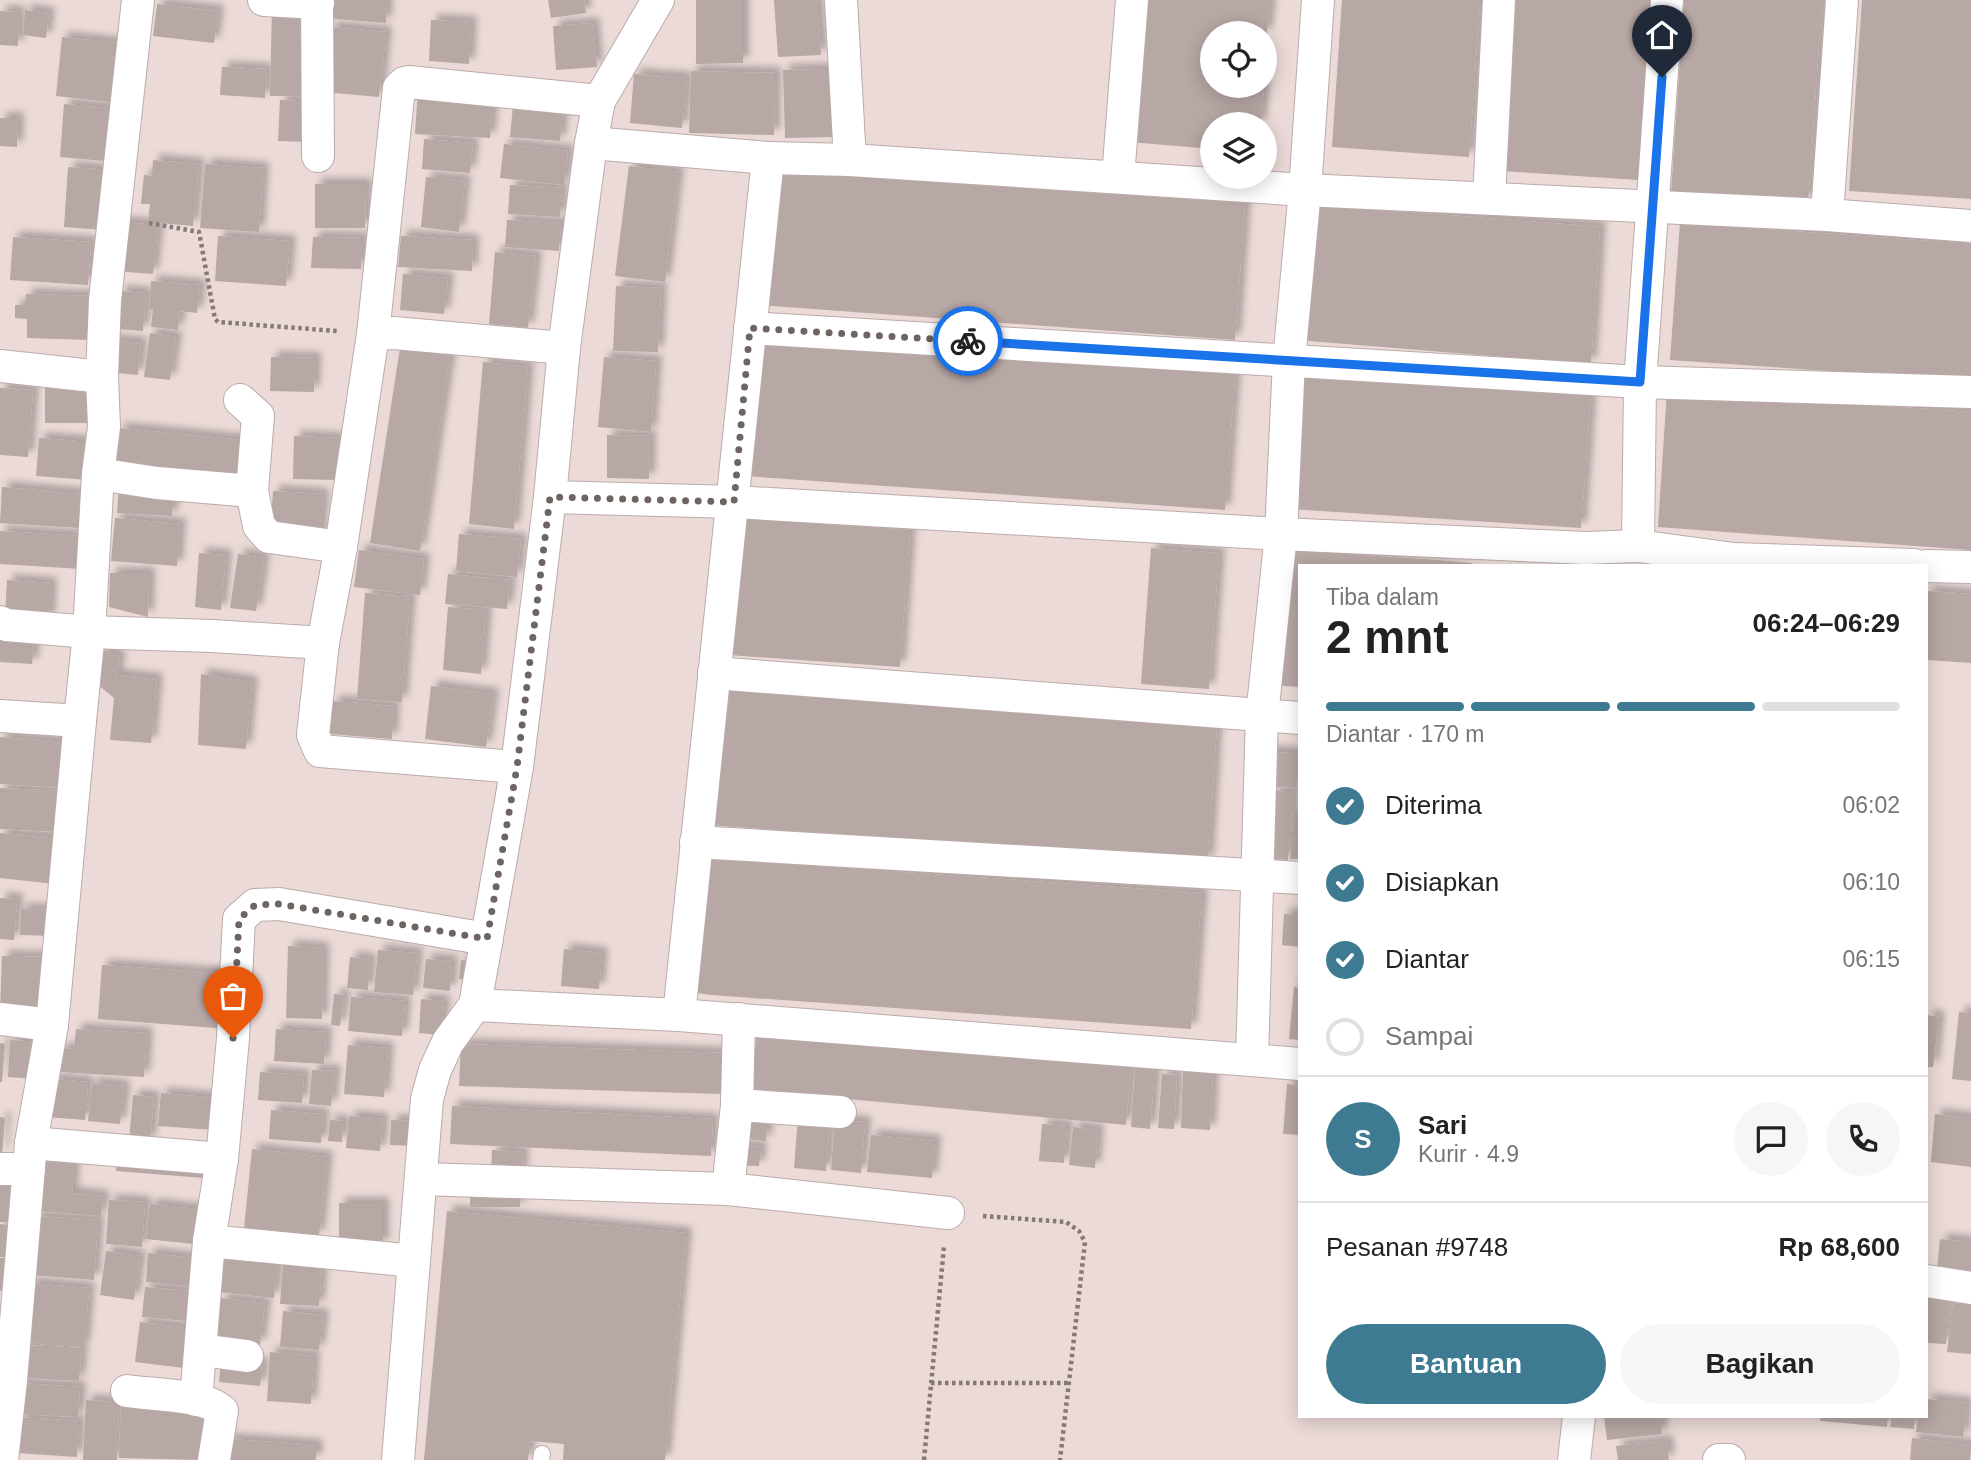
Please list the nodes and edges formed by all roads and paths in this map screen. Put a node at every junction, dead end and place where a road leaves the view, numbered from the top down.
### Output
1 (138, 0) edge
2 (264, 0) edge
3 (658, 0) edge
4 (841, 0) edge
5 (1132, 0) edge
6 (1318, 0) edge
7 (1499, 0) edge
8 (1667, 0) edge
9 (1842, 0) edge
10 (317, 1) edge
11 (599, 102) junction
12 (592, 144) junction
13 (318, 156) dead end
14 (768, 158) junction
15 (850, 160) junction
16 (1118, 177) junction
17 (1306, 190) junction
18 (1489, 198) junction
19 (1653, 206) junction
20 (1827, 215) junction
21 (113, 218) junction
22 (1971, 226) edge
23 (750, 328) junction
24 (373, 334) junction
25 (564, 348) junction
26 (1289, 360) junction
27 (0, 366) edge
28 (102, 377) junction
29 (1640, 382) junction
30 (1971, 392) edge
31 (240, 400) dead end
32 (98, 474) junction
33 (252, 491) junction
34 (550, 497) junction
35 (734, 502) junction
36 (1281, 534) junction
37 (1638, 546) junction
38 (341, 547) junction
39 (1585, 557) edge
40 (1733, 562) edge
41 (1821, 564) edge
42 (1928, 566) edge
43 (1971, 567) edge
44 (0, 622) edge
45 (89, 632) junction
46 (323, 643) junction
47 (714, 673) junction
48 (0, 716) edge
49 (1262, 716) junction
50 (1298, 718) edge
51 (80, 721) junction
52 (517, 767) junction
53 (696, 842) junction
54 (1257, 877) junction
55 (1298, 878) edge
56 (487, 939) junction
57 (475, 1005) junction
58 (679, 1014) junction
59 (0, 1018) edge
60 (739, 1019) junction
61 (52, 1025) junction
62 (1252, 1060) junction
63 (1298, 1064) edge
64 (737, 1105) junction
65 (840, 1112) dead end
66 (222, 1159) junction
67 (20, 1160) edge
68 (422, 1178) junction
69 (728, 1189) junction
70 (948, 1213) junction
71 (209, 1241) junction
72 (414, 1261) junction
73 (1928, 1281) edge
74 (1971, 1289) edge
75 (201, 1349) junction
76 (247, 1356) dead end
77 (931, 1383) junction
78 (1068, 1383) junction
79 (127, 1391) dead end
80 (196, 1400) junction
81 (1579, 1418) edge
82 (2, 1460) edge
83 (214, 1460) edge
84 (398, 1460) edge
85 (924, 1460) edge
86 (1060, 1460) edge
87 (1574, 1460) edge
88 (1719, 1460) edge
89 (1729, 1460) edge

1 - 21 street
2 - 10 street
3 - 11 street
4 - 15 street
5 - 16 street
6 - 17 street
7 - 18 street
8 - 19 street
9 - 20 street
10 - 13 street
11 - 12 street
11 - 24 street
12 - 14 street
12 - 25 street
14 - 15 street
14 - 23 street
15 - 16 street
16 - 17 street
17 - 18 street
17 - 26 street
18 - 19 street
19 - 20 street
19 - 29 street
20 - 22 street
21 - 24 path
21 - 28 street
23 - 26 street
23 - 35 street
24 - 25 street
24 - 38 street
25 - 34 street
26 - 29 street
26 - 36 street
27 - 28 street
28 - 32 street
29 - 30 street
29 - 37 street
31 - 33 street
32 - 33 street
32 - 45 street
33 - 38 street
34 - 35 street
34 - 52 street
35 - 36 street
35 - 47 street
36 - 39 street
36 - 49 street
37 - 39 street
37 - 40 street
38 - 46 street
40 - 41 street
42 - 43 street
44 - 45 street
45 - 46 street
45 - 51 street
46 - 52 street
47 - 49 street
47 - 53 street
48 - 51 street
49 - 50 street
49 - 54 street
51 - 61 street
52 - 56 street
53 - 54 street
53 - 58 street
54 - 55 street
54 - 62 street
56 - 57 street
56 - 66 street
57 - 58 street
57 - 68 street
58 - 60 street
59 - 61 street
60 - 62 street
60 - 64 street
61 - 67 street
62 - 63 street
64 - 65 street
64 - 69 street
66 - 67 street
66 - 71 street
67 - 82 street
68 - 69 street
68 - 72 street
69 - 70 street
70 - 77 path
70 - 78 path
71 - 72 street
71 - 75 street
72 - 84 street
73 - 74 street
75 - 76 street
75 - 80 street
77 - 78 path
77 - 85 path
78 - 86 path
79 - 80 street
80 - 83 street
81 - 87 street
88 - 89 street

